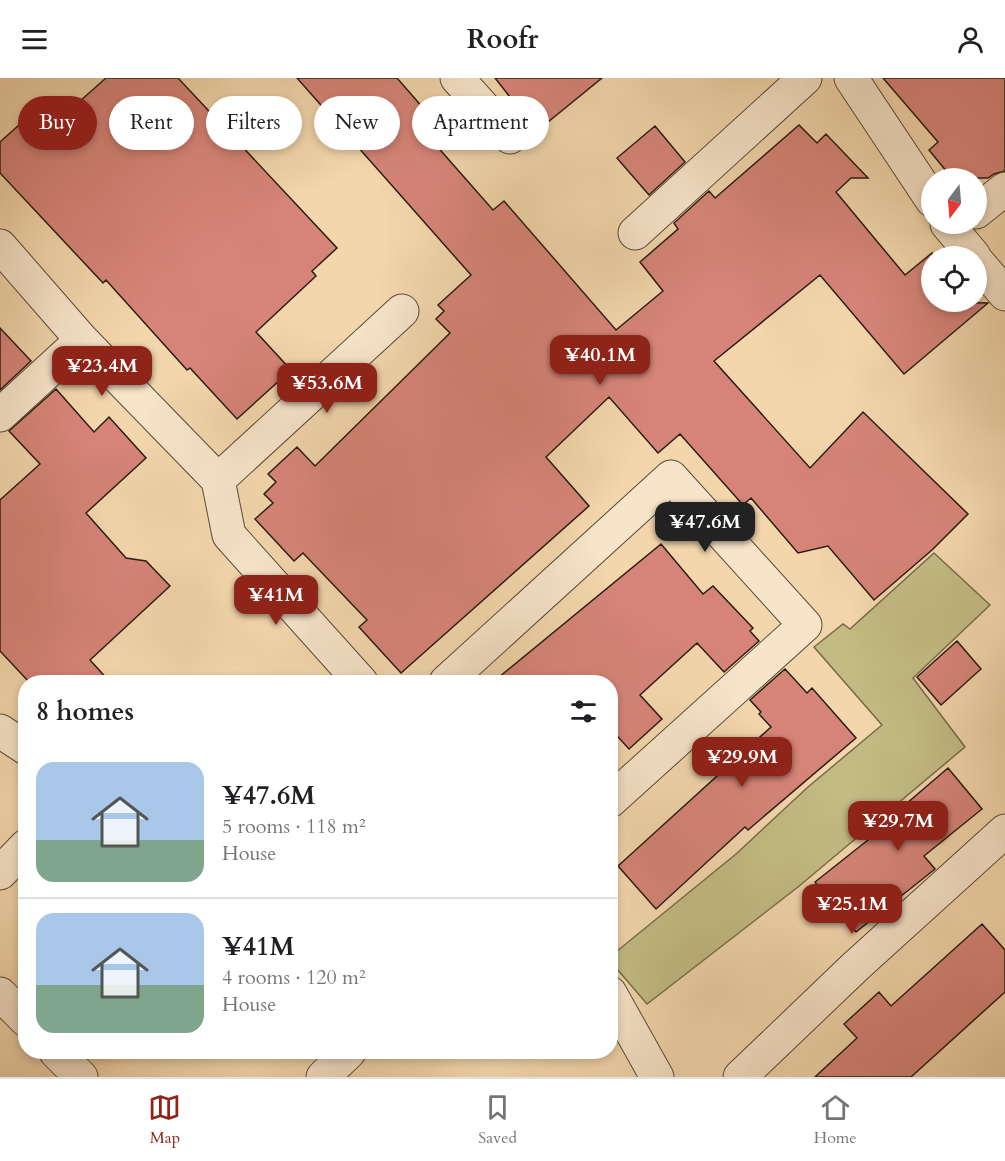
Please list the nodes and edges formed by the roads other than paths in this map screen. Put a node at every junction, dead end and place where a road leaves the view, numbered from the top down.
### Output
1 (457, 78) edge
2 (805, 78) edge
3 (851, 78) edge
4 (473, 96) edge
5 (921, 183) edge
6 (1005, 189) edge
7 (987, 202) edge
8 (635, 233) dead end
9 (0, 246) edge
10 (987, 273) edge
11 (1005, 294) edge
12 (402, 311) dead end
13 (82, 340) junction
14 (0, 415) edge
15 (218, 480) junction
16 (355, 675) edge
17 (454, 675) edge
18 (0, 731) edge
19 (18, 743) edge
20 (618, 794) edge
21 (1005, 831) edge
22 (18, 854) edge
23 (0, 873) edge
24 (0, 994) edge
25 (618, 1007) edge
26 (18, 1012) edge
27 (63, 1059) edge
28 (342, 1059) edge
29 (81, 1077) edge
30 (323, 1077) edge
31 (657, 1077) edge
32 (740, 1077) edge

1 - 4 street
2 - 8 street
3 - 5 street
6 - 7 street
9 - 13 street
10 - 11 street
12 - 15 street
13 - 14 street
13 - 15 street
15 - 16 street
17 - 20 street
18 - 19 street
21 - 32 street
22 - 23 street
24 - 26 street
25 - 31 street
27 - 29 street
28 - 30 street

